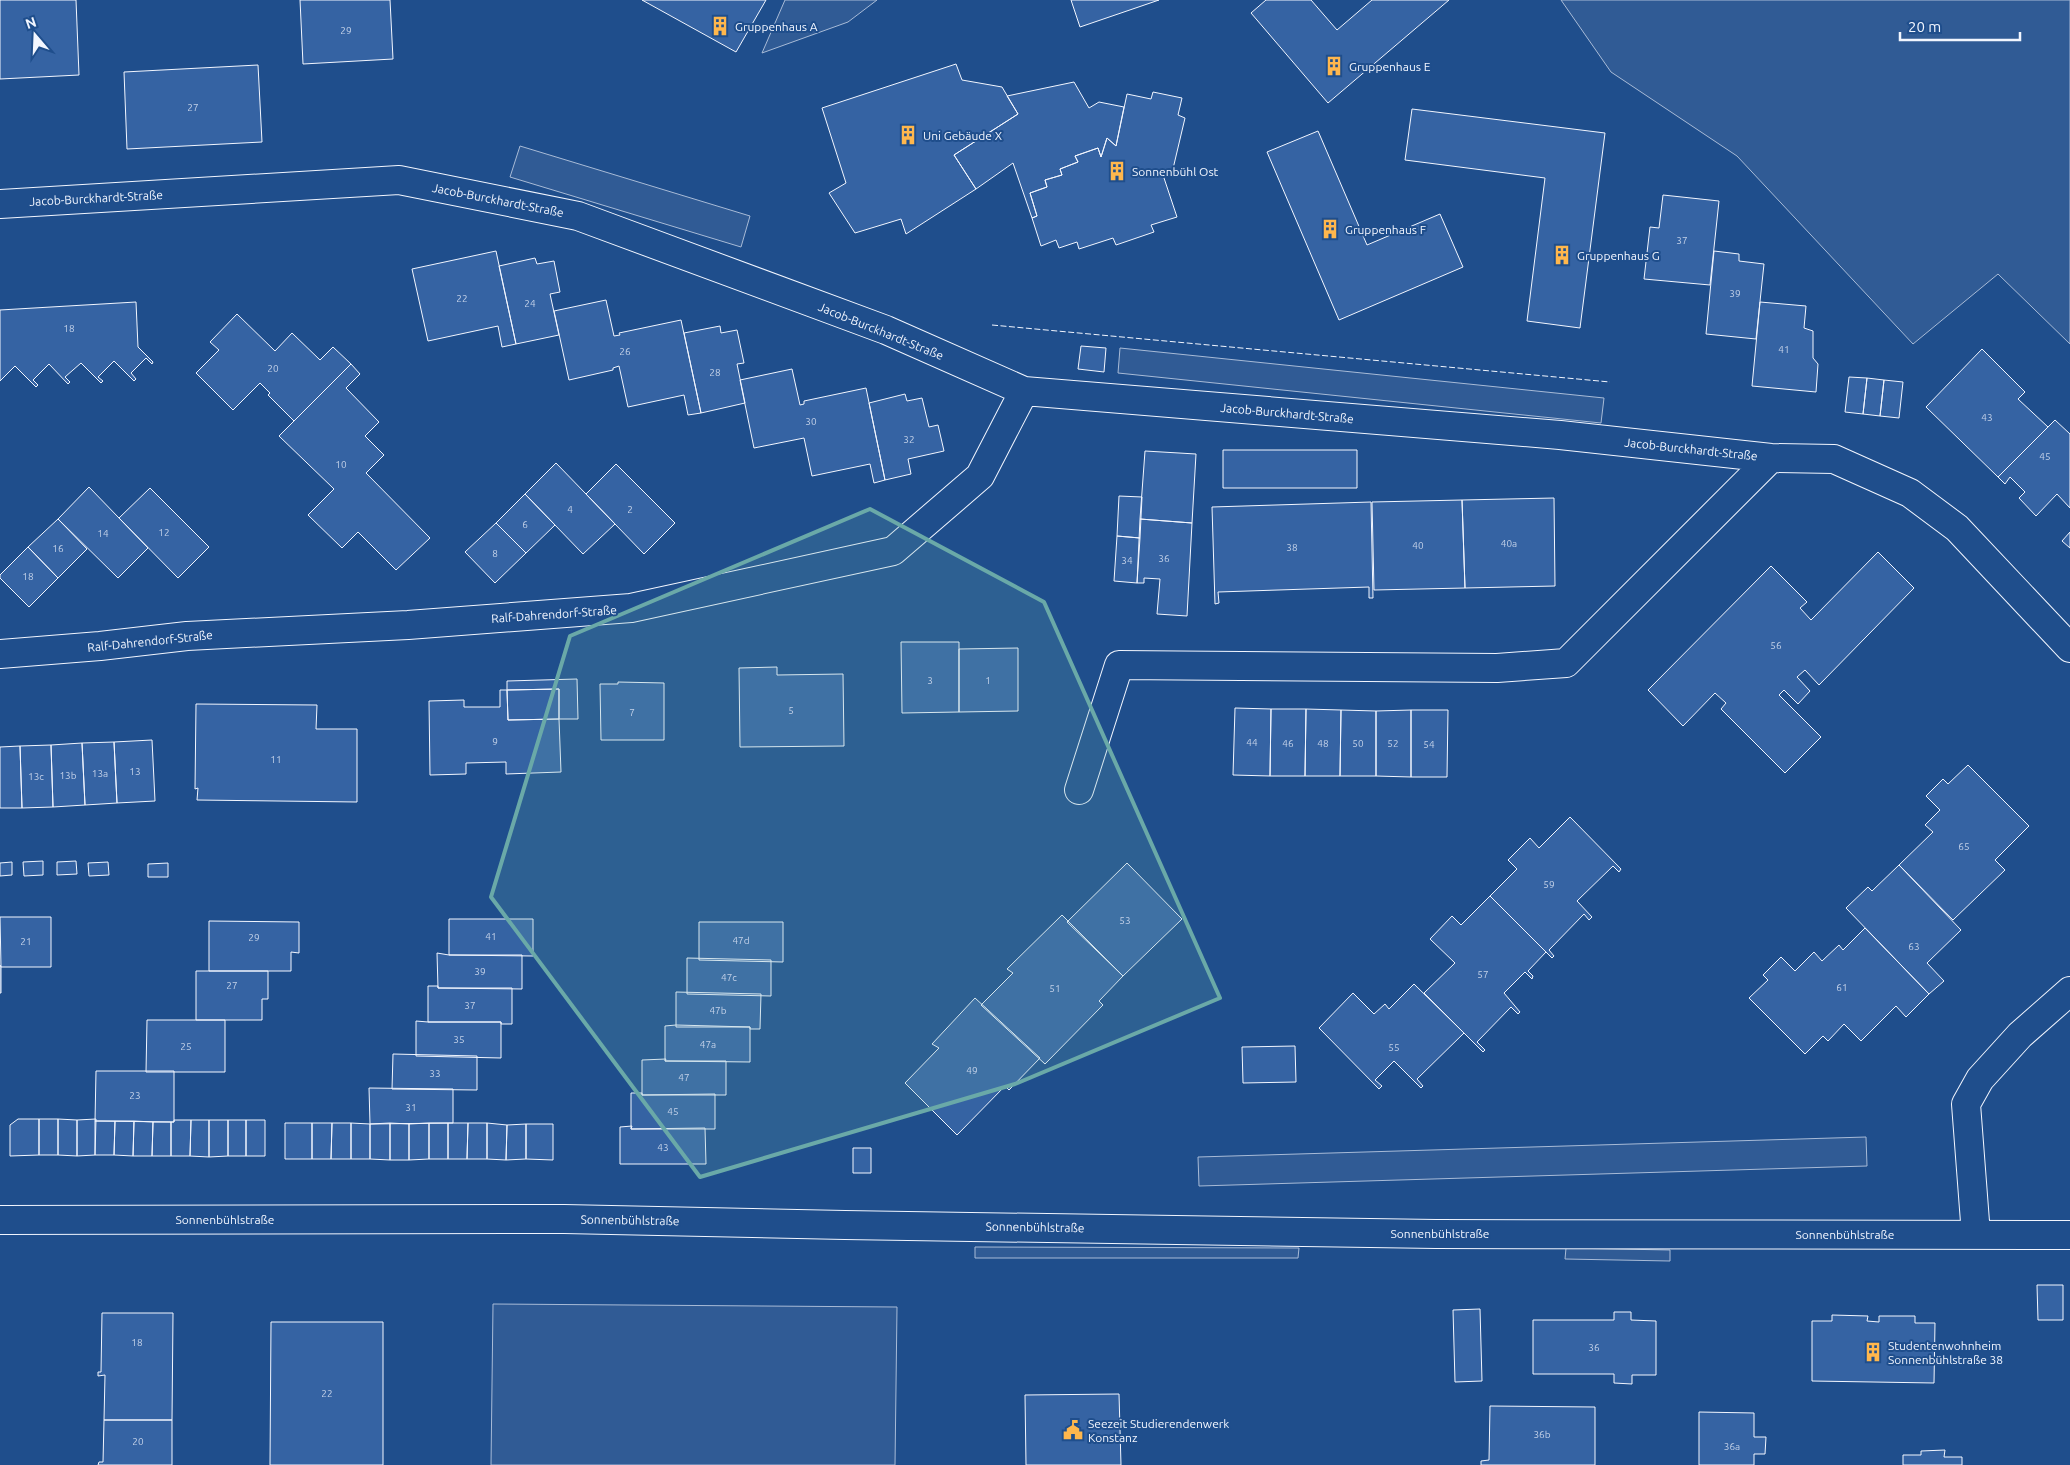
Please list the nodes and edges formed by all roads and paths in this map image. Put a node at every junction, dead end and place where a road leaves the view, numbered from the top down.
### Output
1 (0, 204) edge
2 (1024, 391) junction
3 (1771, 458) junction
4 (2070, 648) edge
5 (0, 654) edge
6 (1079, 790) dead end
7 (2070, 991) edge
8 (0, 1220) edge
9 (1976, 1235) junction
10 (2070, 1235) edge

1 - 2 street, Jacob-Burckhardt-Straße
2 - 3 street, Jacob-Burckhardt-Straße
2 - 5 street, Ralf-Dahrendorf-Straße
3 - 4 street, Jacob-Burckhardt-Straße
3 - 6 street, Jacob-Burckhardt-Straße
7 - 9 street
8 - 9 street, Sonnenbühlstraße
9 - 10 street, Sonnenbühlstraße

